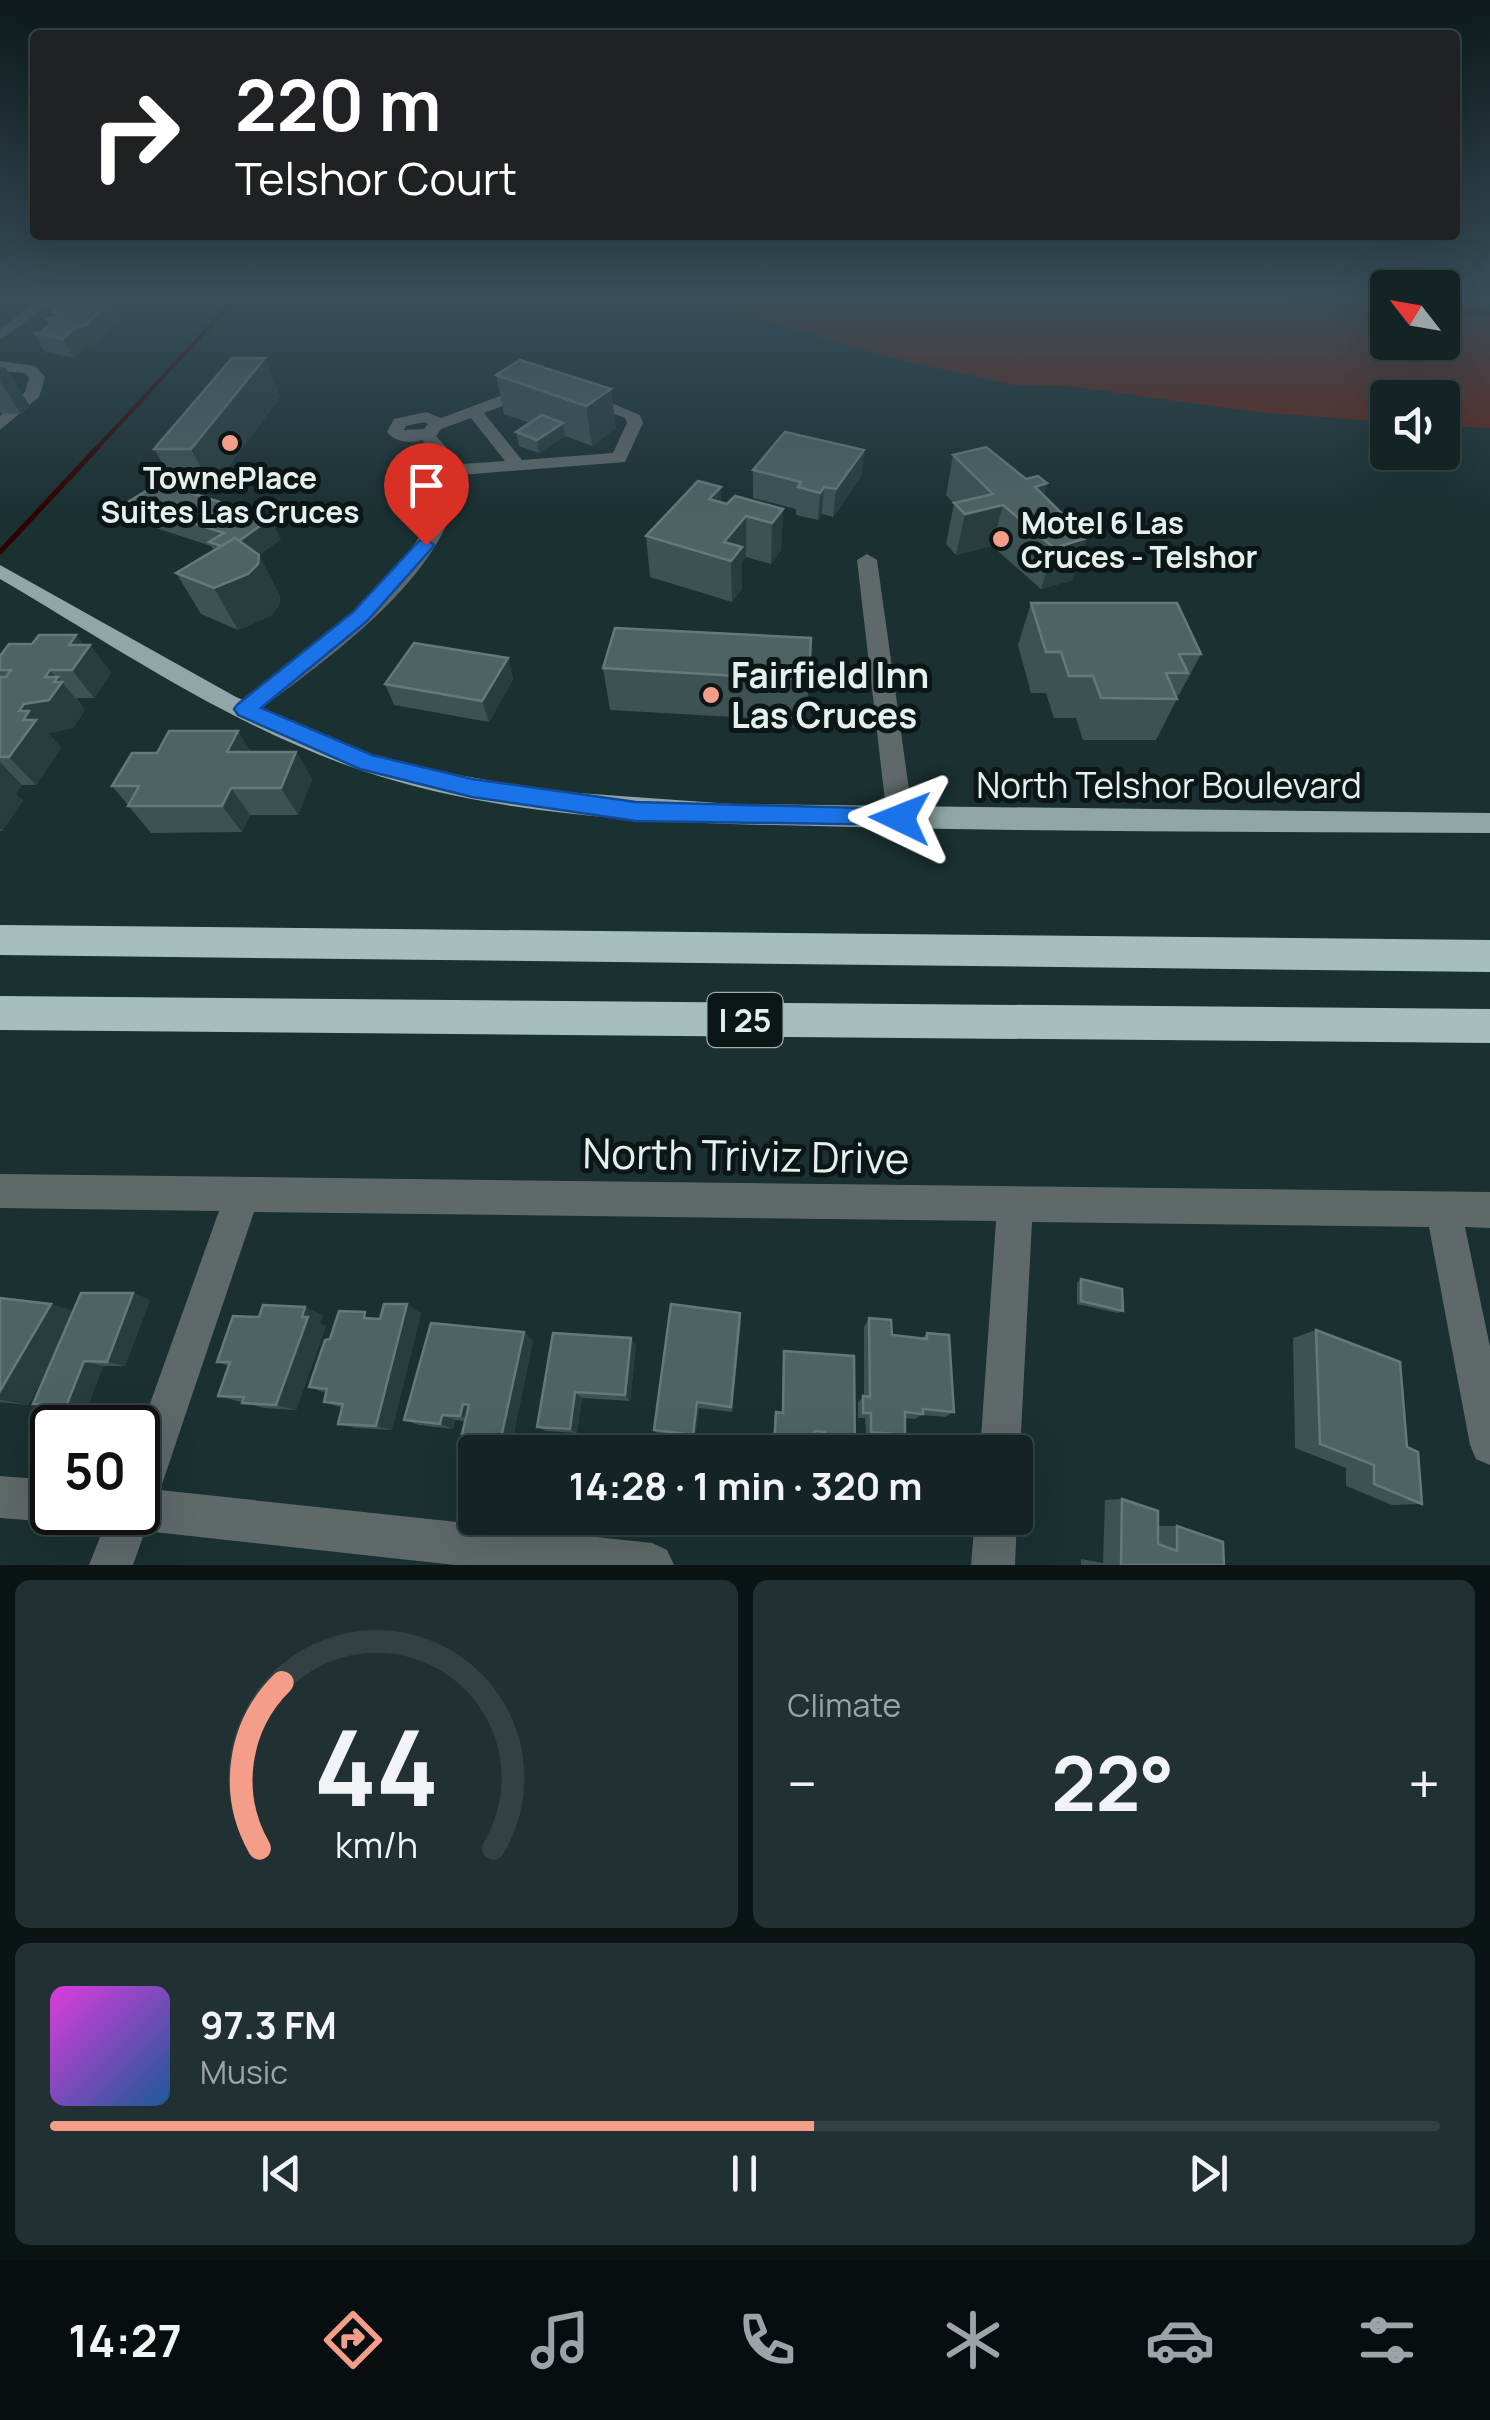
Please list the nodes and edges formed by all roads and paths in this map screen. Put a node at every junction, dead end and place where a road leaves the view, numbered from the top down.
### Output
1 (30, 370) edge
2 (475, 412) junction
3 (0, 425) edge
4 (516, 464) junction
5 (453, 470) junction
6 (867, 560) dead end
7 (3, 572) edge
8 (245, 709) junction
9 (900, 818) junction
10 (1490, 823) edge
11 (0, 940) edge
12 (1490, 956) edge
13 (0, 1013) edge
14 (1490, 1026) edge
15 (0, 1192) edge
16 (243, 1192) junction
17 (1015, 1204) junction
18 (1490, 1210) edge
19 (1444, 1211) junction
20 (160, 1431) edge
21 (1001, 1435) edge
22 (1490, 1445) edge
23 (0, 1497) edge
24 (30, 1499) edge
25 (160, 1510) edge
26 (122, 1535) edge
27 (995, 1535) edge
28 (111, 1565) edge
29 (652, 1565) edge
30 (993, 1565) edge

1 - 3 street
2 - 4 street
2 - 4 street
2 - 5 street
4 - 5 street
5 - 8 street
6 - 9 street
7 - 8 main road, North Telshor Boulevard
8 - 9 main road, North Telshor Boulevard
9 - 10 main road, North Telshor Boulevard
11 - 12 highway, I 25
13 - 14 highway, I 25
15 - 16 street, North Triviz Drive
16 - 17 street, North Triviz Drive
16 - 20 street
17 - 19 street, North Triviz Drive
17 - 21 street
18 - 19 street, North Triviz Drive
19 - 22 street
23 - 24 street
25 - 29 street
26 - 28 street
27 - 30 street

